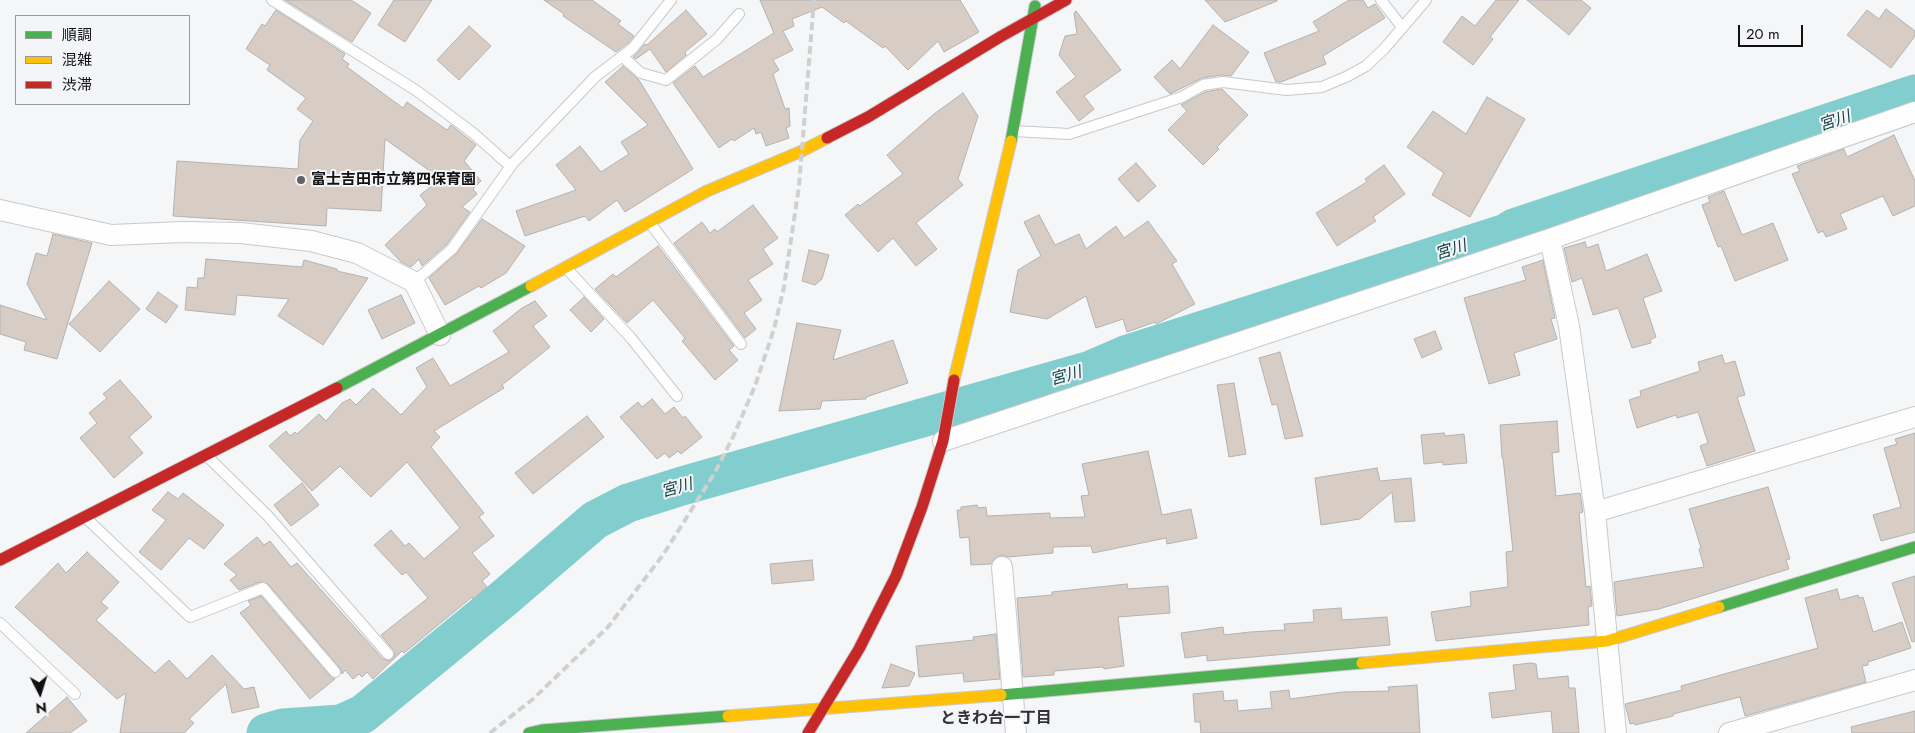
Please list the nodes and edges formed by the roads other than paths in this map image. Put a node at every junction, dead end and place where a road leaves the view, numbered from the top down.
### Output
1 (272, 0) edge
2 (671, 0) edge
3 (1036, 0) edge
4 (1066, 0) edge
5 (1381, 0) edge
6 (1426, 0) edge
7 (739, 14) dead end
8 (1033, 18) junction
9 (1402, 27) junction
10 (622, 57) junction
11 (1915, 112) edge
12 (1013, 131) junction
13 (510, 166) junction
14 (0, 210) edge
15 (649, 222) junction
16 (1550, 239) junction
17 (566, 267) junction
18 (414, 282) junction
19 (440, 335) junction
20 (741, 344) dead end
21 (677, 396) dead end
22 (1915, 416) edge
23 (944, 433) junction
24 (206, 454) junction
25 (1595, 512) junction
26 (85, 517) junction
27 (1915, 547) edge
28 (0, 560) edge
29 (1002, 567) dead end
30 (0, 623) edge
31 (1607, 641) junction
32 (388, 654) dead end
33 (335, 672) dead end
34 (1915, 680) edge
35 (75, 694) dead end
36 (1013, 694) junction
37 (824, 709) junction
38 (529, 733) edge
39 (808, 733) edge
40 (1016, 733) edge
41 (1616, 733) edge
42 (1729, 733) edge

1 - 13 lane
2 - 10 lane
3 - 8 street
4 - 8 street
5 - 9 lane
6 - 9 lane
7 - 10 lane
8 - 12 street
8 - 15 street
9 - 12 lane
10 - 13 lane
11 - 16 street
12 - 23 street
13 - 18 lane
14 - 18 street
15 - 17 street
15 - 20 lane
16 - 23 street
16 - 25 street
17 - 19 street
17 - 21 lane
18 - 19 street
19 - 24 street
22 - 25 street
23 - 37 street
24 - 26 street
24 - 32 lane
25 - 31 street
26 - 28 street
26 - 33 lane
27 - 31 street
29 - 36 street
30 - 35 lane
31 - 36 street
31 - 41 street
34 - 42 street
36 - 37 street
36 - 40 street
37 - 38 street
37 - 39 street

